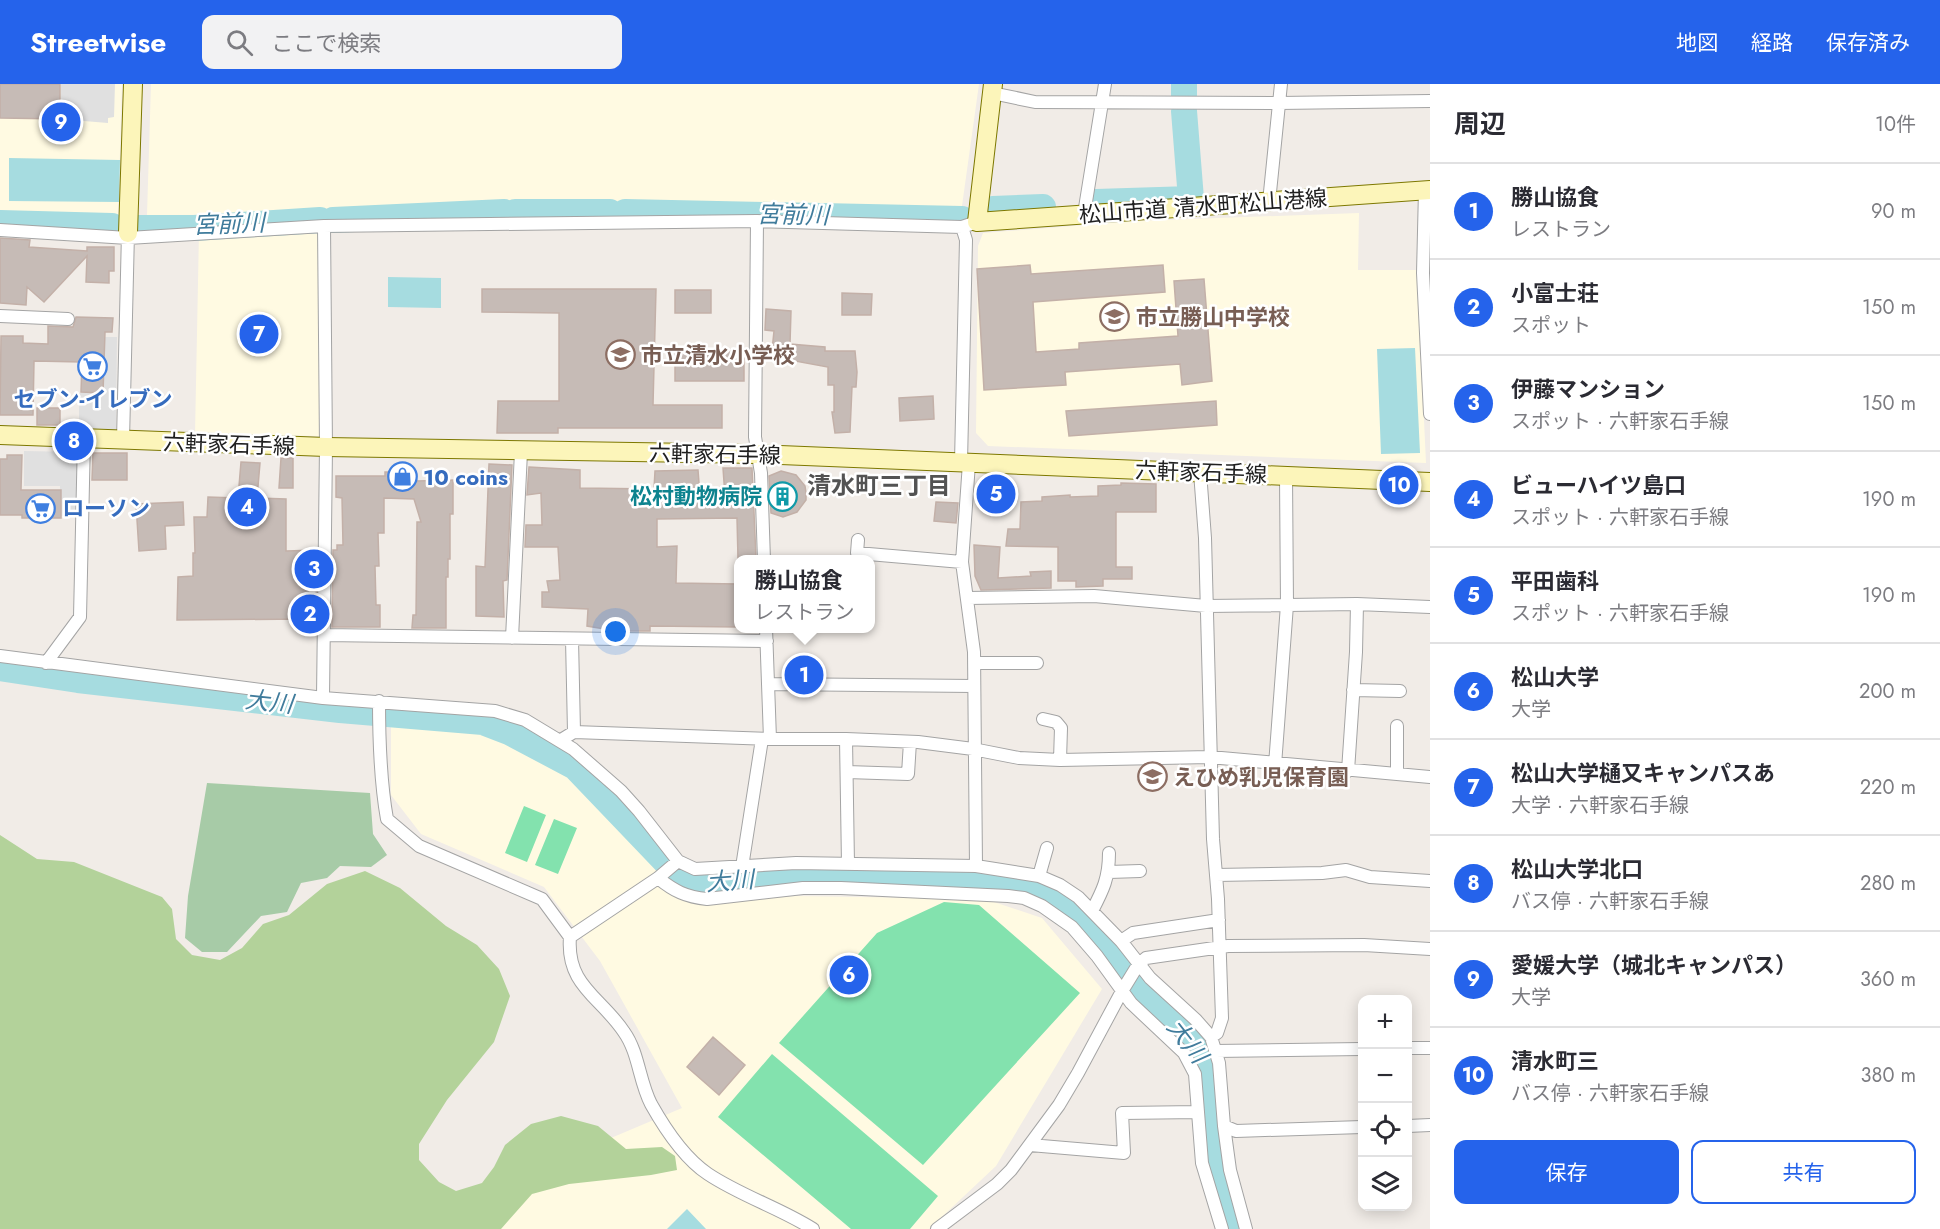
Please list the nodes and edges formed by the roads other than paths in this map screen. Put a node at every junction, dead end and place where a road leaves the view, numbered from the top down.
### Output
1 (133, 84) edge
2 (1106, 84) edge
3 (1281, 84) edge
4 (992, 88) edge
5 (1430, 101) edge
6 (1103, 102) junction
7 (1279, 103) junction
8 (1427, 190) edge
9 (1269, 202) junction
10 (1084, 214) junction
11 (757, 221) junction
12 (969, 225) junction
13 (324, 226) junction
14 (0, 230) edge
15 (128, 232) junction
16 (0, 316) edge
17 (68, 319) dead end
18 (1430, 414) edge
19 (0, 435) edge
20 (84, 438) junction
21 (123, 440) junction
22 (326, 447) junction
23 (521, 452) junction
24 (758, 454) junction
25 (965, 463) junction
26 (1200, 472) junction
27 (1286, 476) junction
28 (1430, 482) edge
29 (858, 540) dead end
30 (764, 555) edge
31 (962, 562) junction
32 (968, 598) junction
33 (1356, 604) junction
34 (1287, 605) junction
35 (1206, 606) junction
36 (1430, 607) edge
37 (324, 635) junction
38 (766, 635) edge
39 (512, 638) junction
40 (572, 639) junction
41 (0, 656) edge
42 (46, 663) junction
43 (974, 663) junction
44 (1037, 663) dead end
45 (768, 684) junction
46 (974, 686) junction
47 (1353, 690) junction
48 (1400, 691) dead end
49 (323, 698) junction
50 (379, 703) junction
51 (1044, 719) dead end
52 (1397, 726) dead end
53 (574, 732) junction
54 (766, 739) junction
55 (846, 739) junction
56 (561, 740) junction
57 (910, 742) junction
58 (973, 749) junction
59 (1210, 758) junction
60 (1060, 759) junction
61 (1275, 765) junction
62 (1348, 771) junction
63 (847, 772) junction
64 (1397, 773) junction
65 (1430, 777) edge
66 (1047, 848) dead end
67 (1109, 853) dead end
68 (676, 862) junction
69 (848, 864) junction
70 (976, 866) junction
71 (742, 867) junction
72 (1109, 872) junction
73 (1140, 872) dead end
74 (1216, 875) junction
75 (1039, 876) junction
76 (660, 877) junction
77 (1430, 881) edge
78 (1092, 911) junction
79 (1219, 920) junction
80 (570, 937) junction
81 (1121, 941) junction
82 (1220, 948) junction
83 (1430, 948) edge
84 (1136, 968) junction
85 (1123, 989) junction
86 (1211, 1037) junction
87 (1412, 1048) edge
88 (1430, 1048) edge
89 (1358, 1049) edge
90 (1215, 1051) junction
91 (1198, 1112) junction
92 (1430, 1125) edge
93 (1224, 1126) junction
94 (1412, 1126) edge
95 (1358, 1127) edge
96 (1030, 1145) junction
97 (813, 1229) edge
98 (937, 1229) edge
99 (1222, 1229) edge
100 (1246, 1229) edge

1 - 15 main road
2 - 6 street
3 - 7 street
4 - 6 street
4 - 12 main road
5 - 7 street
6 - 7 street
6 - 10 street
7 - 9 street
8 - 9 main road, 松山市道 清水町松山港線
8 - 18 street
9 - 10 main road, 松山市道 清水町松山港線
10 - 12 main road, 松山市道 清水町松山港線
11 - 12 street
11 - 13 street
11 - 24 street
12 - 25 street
13 - 15 street
13 - 22 street
14 - 15 street
15 - 21 street
16 - 17 street
19 - 20 main road, 六軒家石手線
20 - 21 main road, 六軒家石手線
20 - 42 street
21 - 22 main road, 六軒家石手線
22 - 23 main road, 六軒家石手線
22 - 37 street
23 - 24 main road, 六軒家石手線
23 - 39 street
24 - 25 main road, 六軒家石手線
24 - 30 street
25 - 26 main road, 六軒家石手線
25 - 31 street
26 - 27 main road, 六軒家石手線
26 - 35 street
27 - 28 main road, 六軒家石手線
27 - 34 street
29 - 31 street
31 - 32 street
32 - 35 street
32 - 43 street
33 - 34 street
33 - 36 street
33 - 47 street
34 - 35 street
34 - 61 street
35 - 59 street
37 - 39 street
37 - 49 street
38 - 40 street
38 - 45 street
39 - 40 street
40 - 53 street
41 - 42 street
42 - 49 street
43 - 44 street
43 - 46 street
45 - 46 street
45 - 54 street
46 - 58 street
47 - 48 street
47 - 62 street
49 - 50 street
50 - 56 street
50 - 80 street
51 - 60 street
52 - 64 street
53 - 54 street
53 - 56 street
54 - 55 street
54 - 71 street
55 - 57 street
55 - 63 street
56 - 68 street
57 - 58 street
57 - 63 street
58 - 60 street
58 - 70 street
59 - 60 street
59 - 61 street
59 - 74 street
61 - 62 street
62 - 64 street
63 - 69 street
64 - 65 street
66 - 75 street
67 - 72 street
68 - 71 street
68 - 76 street
69 - 70 street
69 - 71 street
70 - 75 street
72 - 73 street
72 - 78 street
74 - 77 street
74 - 79 street
75 - 78 street
76 - 80 street
76 - 85 street
78 - 81 street
79 - 81 street
79 - 82 street
80 - 97 street
81 - 84 street
82 - 83 street
82 - 84 street
82 - 86 street
84 - 85 street
84 - 86 street
85 - 91 street
85 - 96 street
86 - 90 street
87 - 88 street
89 - 90 street
90 - 93 street
91 - 96 street
91 - 99 street
92 - 94 street
93 - 95 street
93 - 100 street
96 - 98 street

